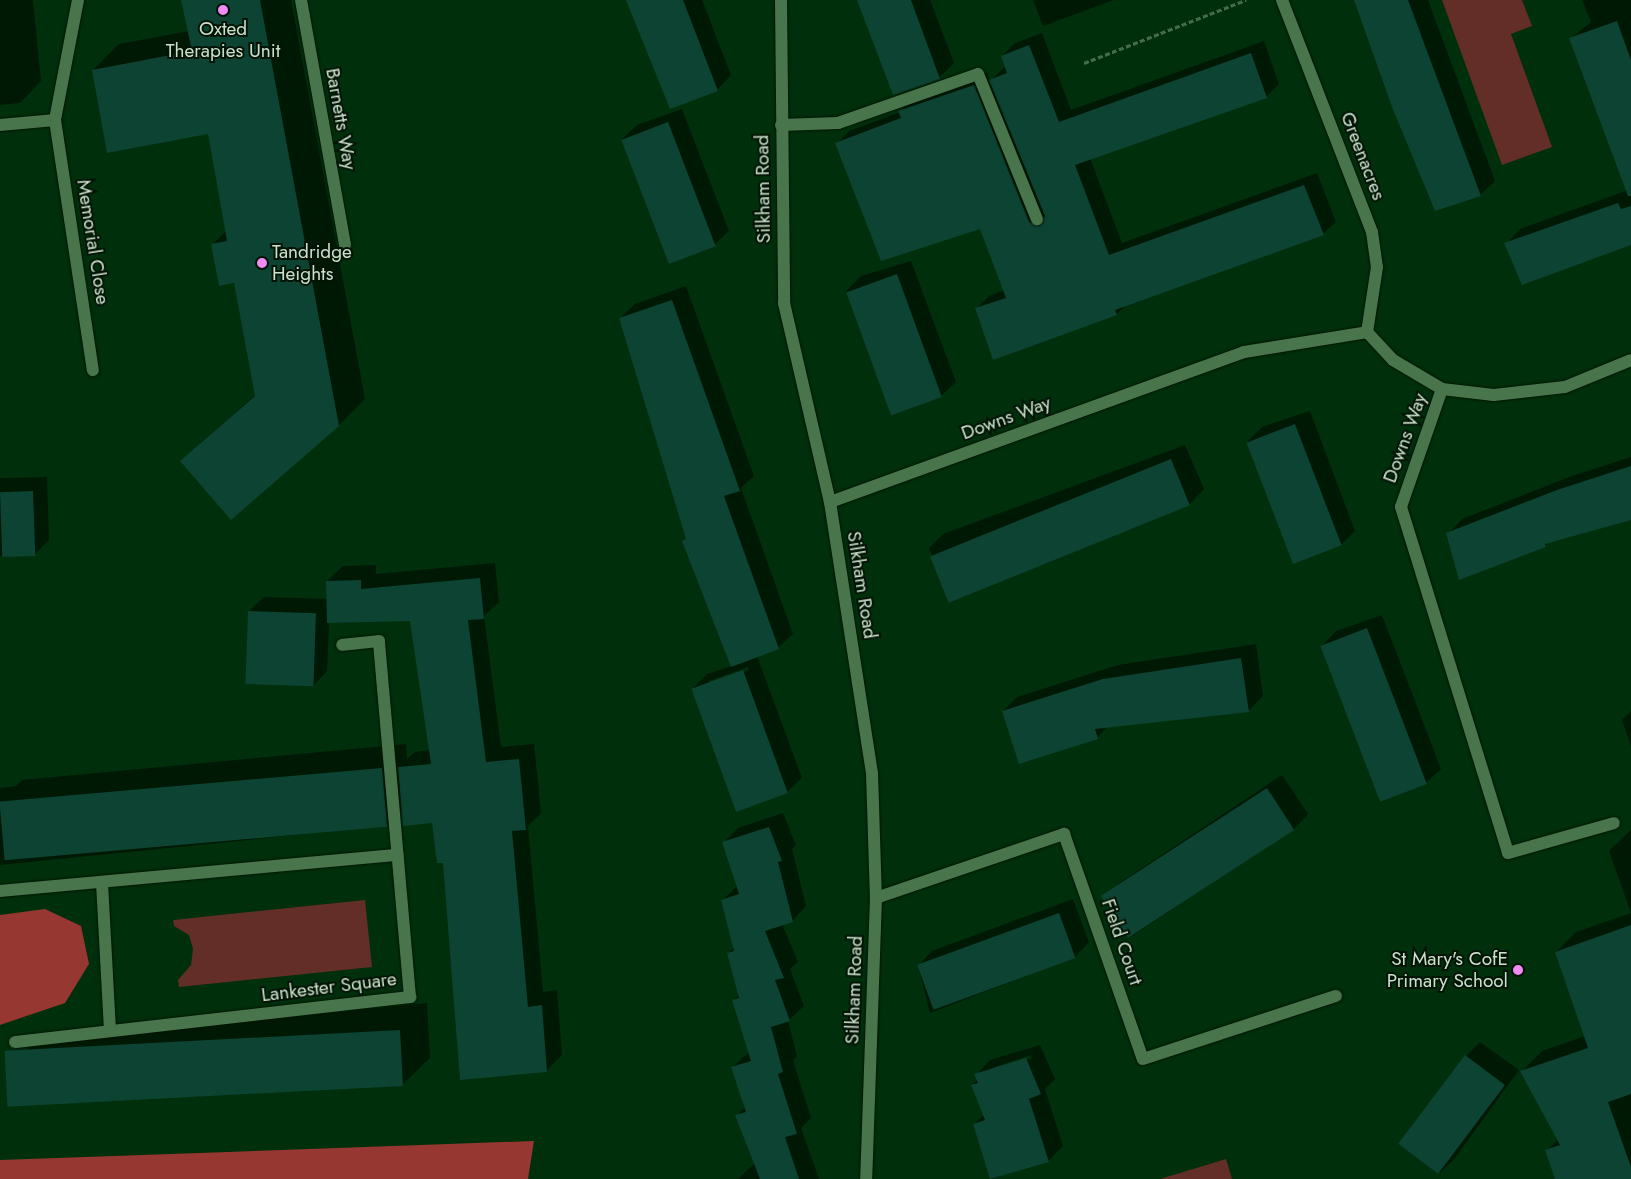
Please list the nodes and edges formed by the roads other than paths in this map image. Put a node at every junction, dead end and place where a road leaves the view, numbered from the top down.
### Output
1 (78, 0) edge
2 (300, 0) edge
3 (781, 0) edge
4 (1282, 0) edge
5 (55, 120) junction
6 (0, 125) edge
7 (781, 125) junction
8 (1037, 218) dead end
9 (345, 245) dead end
10 (1367, 332) junction
11 (1631, 360) edge
12 (93, 370) dead end
13 (1442, 389) junction
14 (830, 502) junction
15 (342, 646) dead end
16 (1614, 823) dead end
17 (397, 856) junction
18 (102, 883) junction
19 (0, 891) edge
20 (876, 898) junction
21 (1336, 996) dead end
22 (110, 1031) junction
23 (15, 1042) dead end
24 (866, 1179) edge

1 - 5 street, Memorial Close
2 - 9 street, Barnetts Way
3 - 7 street, Silkham Road
4 - 10 street, Greenacres
5 - 6 street
5 - 12 street, Memorial Close
7 - 8 street
7 - 14 street, Silkham Road
10 - 13 street, Downs Way
10 - 14 street, Downs Way
11 - 13 street
13 - 16 street, Downs Way
14 - 20 street, Silkham Road
15 - 17 street, Lankester Square
17 - 18 street
17 - 22 street, Lankester Square
18 - 19 street
18 - 22 street
20 - 21 street, Field Court
20 - 24 street, Silkham Road
22 - 23 street, Lankester Square

